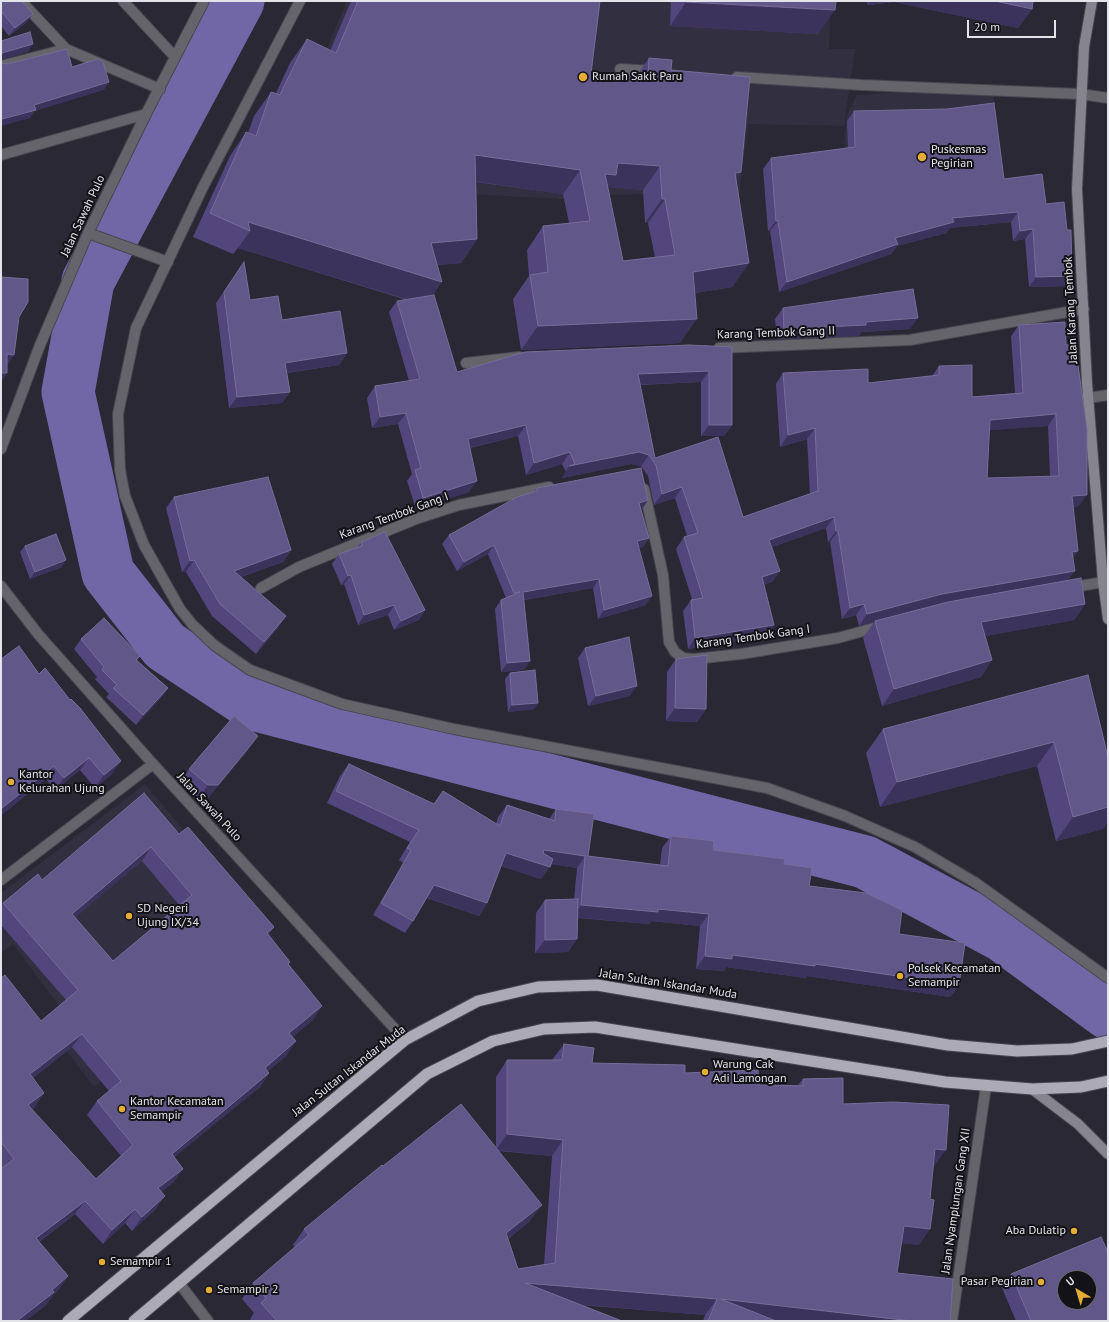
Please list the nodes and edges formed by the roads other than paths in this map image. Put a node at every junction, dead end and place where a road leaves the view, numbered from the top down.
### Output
1 (21, 1) edge
2 (123, 1) edge
3 (204, 1) edge
4 (300, 1) edge
5 (1092, 1) edge
6 (66, 48) junction
7 (175, 57) junction
8 (1, 66) edge
9 (620, 69) dead end
10 (667, 72) edge
11 (729, 76) edge
12 (160, 88) junction
13 (1080, 94) junction
14 (1108, 98) edge
15 (146, 114) junction
16 (1, 155) edge
17 (88, 233) junction
18 (168, 262) junction
19 (1084, 309) junction
20 (705, 349) edge
21 (532, 356) edge
22 (466, 363) dead end
23 (1108, 395) edge
24 (1088, 398) junction
25 (1, 448) edge
26 (642, 478) edge
27 (558, 485) edge
28 (1103, 582) junction
29 (1, 586) edge
30 (261, 588) dead end
31 (1057, 590) edge
32 (1108, 618) edge
33 (890, 624) edge
34 (153, 764) junction
35 (1, 880) edge
36 (1108, 978) edge
37 (405, 1040) junction
38 (1108, 1041) edge
39 (1108, 1081) edge
40 (986, 1086) junction
41 (1032, 1089) junction
42 (1108, 1154) edge
43 (179, 1283) junction
44 (68, 1321) edge
45 (134, 1321) edge
46 (208, 1321) edge
47 (952, 1321) edge

1 - 6 street
2 - 7 street
3 - 7 street, Jalan Sawah Pulo
4 - 18 street
5 - 13 main road, Jalan Karang Tembok
6 - 8 street
6 - 12 street
7 - 12 street, Jalan Sawah Pulo
9 - 10 street
11 - 13 street
12 - 15 street, Jalan Sawah Pulo
13 - 14 street
13 - 19 main road, Jalan Karang Tembok
15 - 16 street
15 - 17 street, Jalan Sawah Pulo
17 - 18 street
17 - 25 street, Jalan Sawah Pulo
18 - 36 street
19 - 20 street, Karang Tembok Gang II
19 - 24 main road, Jalan Karang Tembok
21 - 22 street
23 - 24 street
24 - 28 main road, Jalan Karang Tembok
26 - 33 street, Karang Tembok Gang I
27 - 30 street, Karang Tembok Gang I
28 - 31 street
28 - 32 main road, Jalan Karang Tembok
29 - 34 street, Jalan Sawah Pulo
34 - 35 street
34 - 37 street, Jalan Sawah Pulo
37 - 38 highway, Jalan Sultan Iskandar Muda
37 - 44 highway, Jalan Sultan Iskandar Muda
39 - 41 highway
40 - 41 highway
40 - 43 highway
40 - 47 street, Jalan Nyamplungan Gang XII
41 - 42 main road
43 - 45 highway
43 - 46 street

